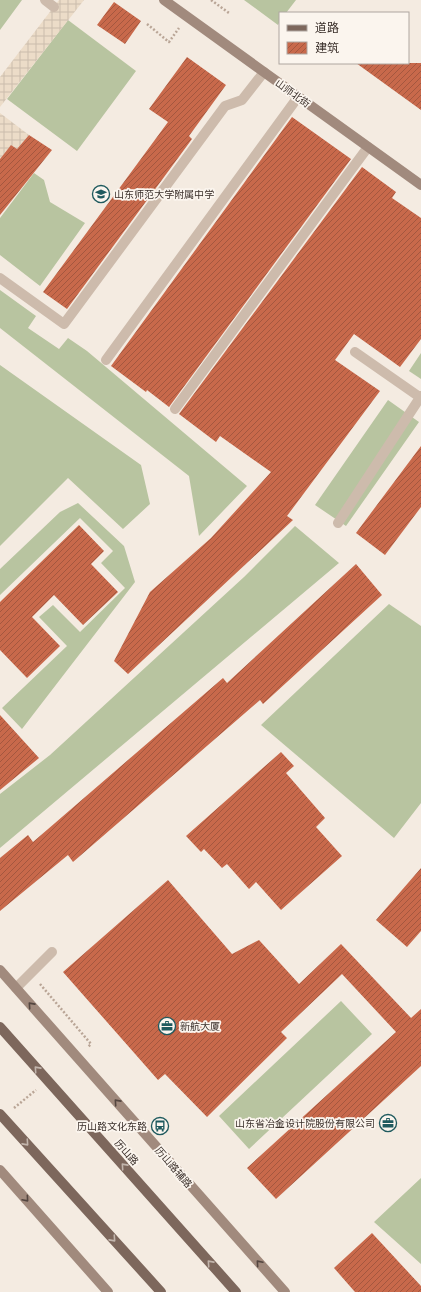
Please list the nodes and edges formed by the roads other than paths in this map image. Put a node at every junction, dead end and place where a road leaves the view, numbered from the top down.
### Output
1 (45, 0) edge
2 (164, 0) edge
3 (54, 7) dead end
4 (264, 72) junction
5 (298, 97) junction
6 (368, 147) junction
7 (421, 185) edge
8 (0, 278) edge
9 (355, 352) dead end
10 (106, 360) dead end
11 (421, 397) edge
12 (175, 409) dead end
13 (338, 523) dead end
14 (52, 952) dead end
15 (0, 970) edge
16 (16, 988) junction
17 (0, 1028) edge
18 (0, 1114) edge
19 (0, 1170) edge
20 (108, 1292) edge
21 (161, 1292) edge
22 (236, 1292) edge
23 (285, 1292) edge

1 - 3 street
2 - 4 street, 山师北街
4 - 5 street, 山师北街
4 - 8 street
5 - 6 street, 山师北街
5 - 10 street
6 - 7 street, 山师北街
6 - 12 street
9 - 11 street
11 - 13 street
14 - 16 street
15 - 16 street, 历山路辅路
23 -> 16 street, 历山路辅路
22 -> 17 main road, 历山路
18 -> 21 main road
19 -> 20 street

